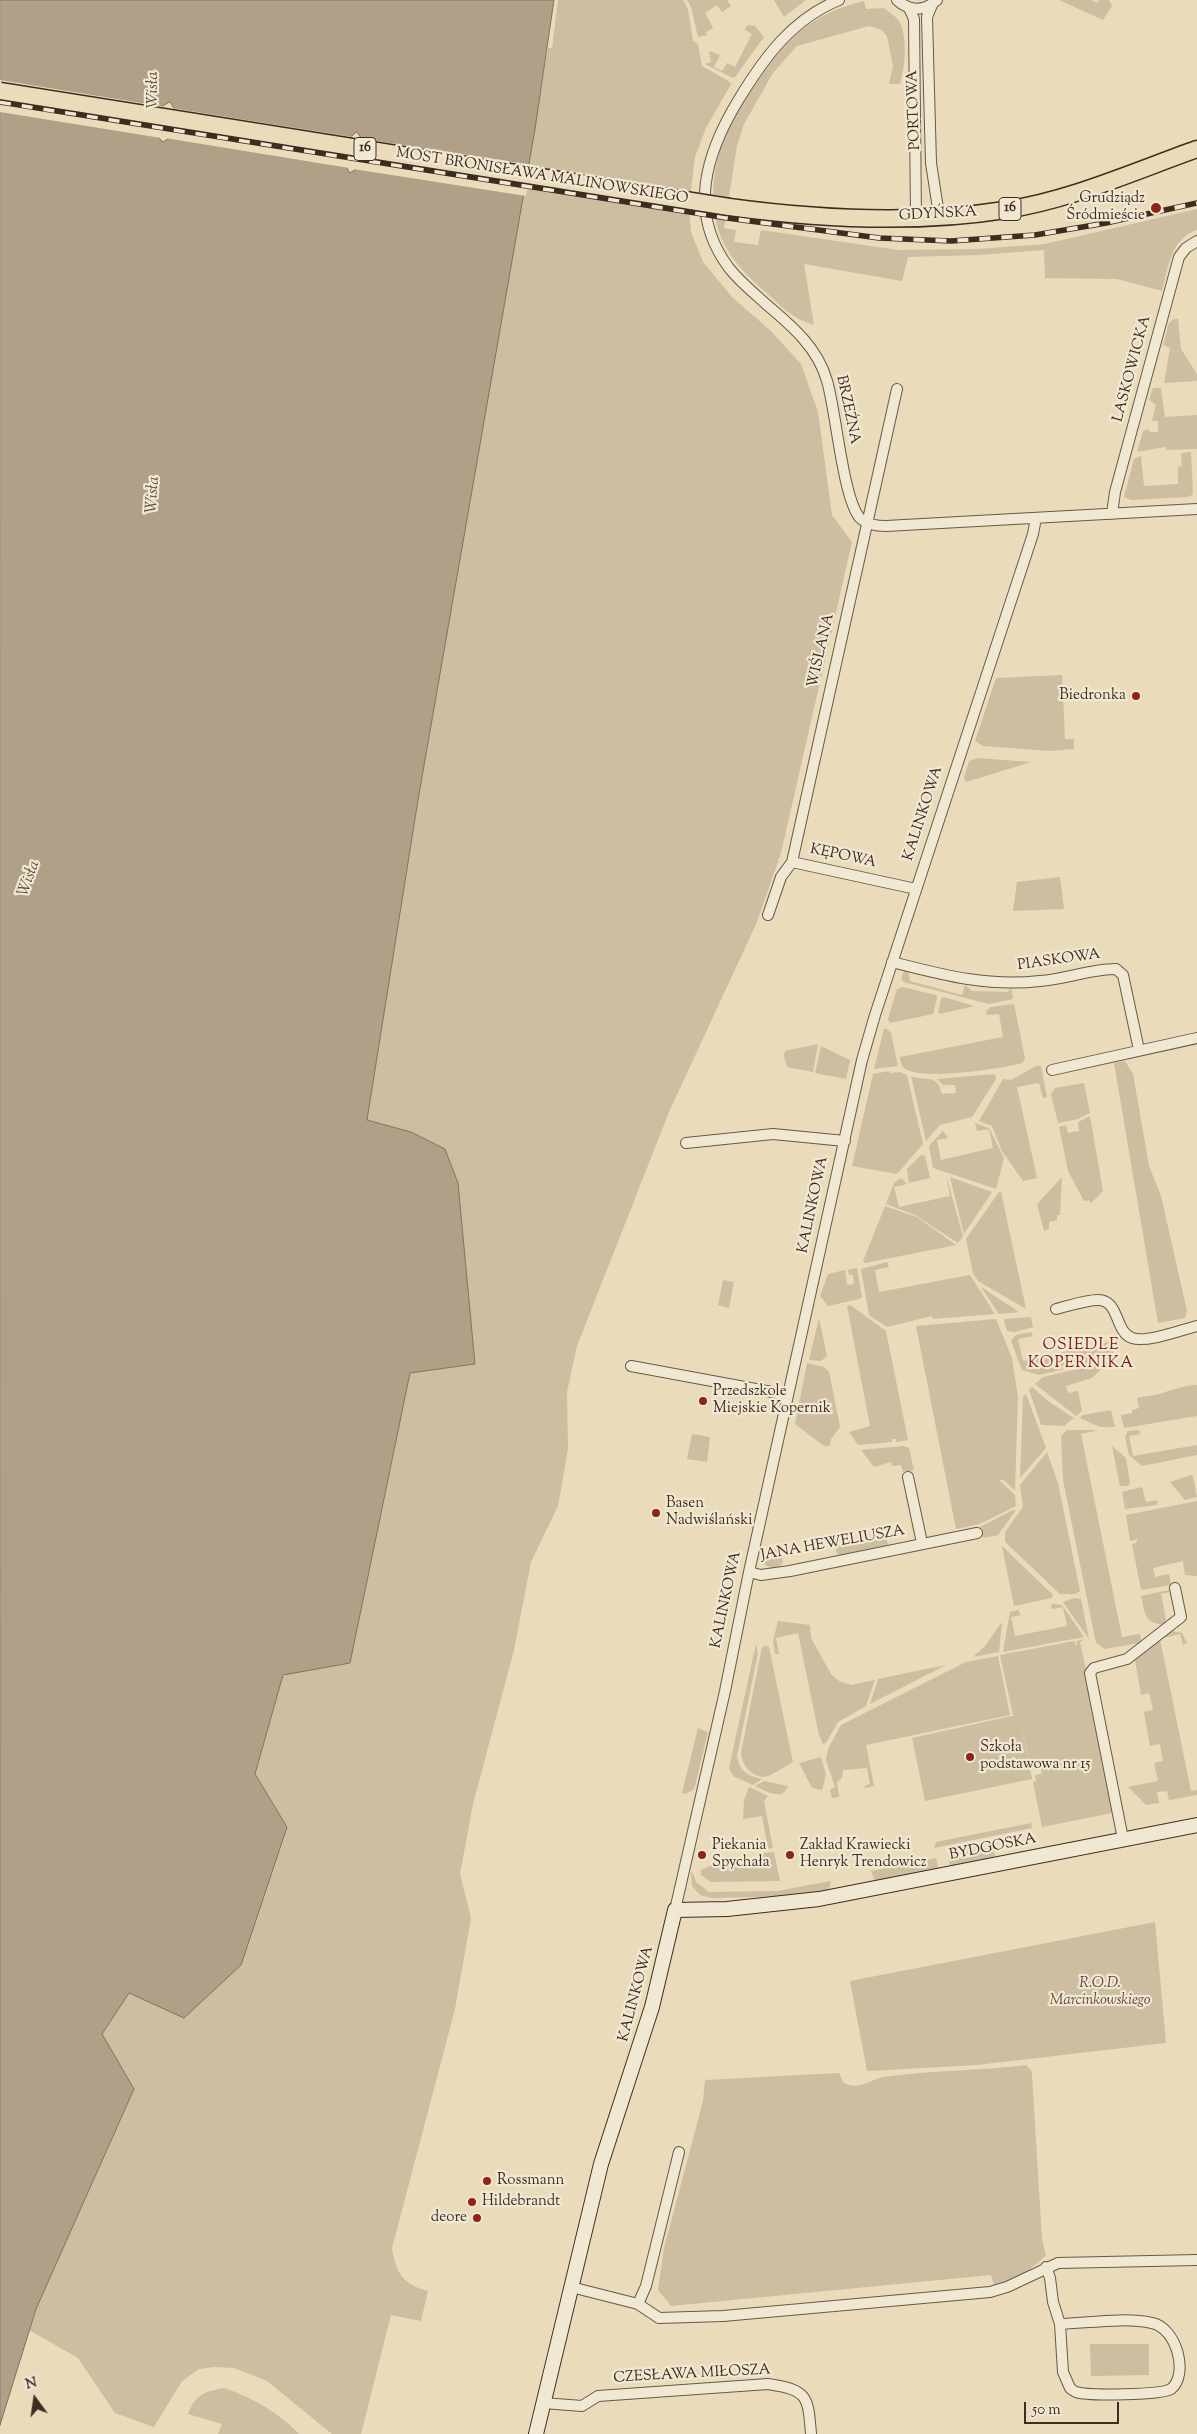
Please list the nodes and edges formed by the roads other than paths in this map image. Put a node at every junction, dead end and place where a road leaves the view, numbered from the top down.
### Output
1 (838, 0) edge
2 (897, 0) edge
3 (934, 2) edge
4 (909, 8) junction
5 (0, 91) edge
6 (1197, 149) edge
7 (729, 207) joint
8 (939, 215) junction
9 (916, 217) junction
10 (1197, 241) edge
11 (897, 389) dead end
12 (1197, 510) edge
13 (1112, 514) junction
14 (1036, 518) junction
15 (866, 523) junction
16 (792, 862) junction
17 (916, 889) junction
18 (768, 915) dead end
19 (892, 962) junction
20 (1197, 1038) edge
21 (1139, 1050) junction
22 (1052, 1070) dead end
23 (845, 1141) junction
24 (686, 1143) dead end
25 (1056, 1309) dead end
26 (1197, 1326) edge
27 (631, 1366) dead end
28 (788, 1395) junction
29 (908, 1477) dead end
30 (977, 1533) dead end
31 (922, 1543) junction
32 (749, 1572) junction
33 (1175, 1588) dead end
34 (1197, 1825) edge
35 (1123, 1839) junction
36 (675, 1910) junction
37 (679, 2152) dead end
38 (1197, 2260) edge
39 (1046, 2268) junction
40 (571, 2287) junction
41 (638, 2304) junction
42 (1060, 2324) junction
43 (543, 2402) junction
44 (536, 2434) edge
45 (811, 2434) edge

1 - 15 street, BRZEŹNA
2 - 4 street
3 - 4 street
3 - 8 street, PORTOWA
4 - 9 street, PORTOWA
5 - 7 main road, MOST BRONISŁAWA MALINOWSKIEGO / 16, bridge
6 - 8 main road, GDYŃSKA / 16
7 - 9 main road, GDYŃSKA / 16
8 - 9 main road, GDYŃSKA / 16
10 - 13 street, LASKOWICKA
11 - 15 street, WIŚLANA
12 - 13 street
13 - 14 street
14 - 15 street
14 - 17 street, KALINKOWA
15 - 16 street, WIŚLANA
16 - 17 street, KĘPOWA
16 - 18 street, WIŚLANA
17 - 19 street, KALINKOWA
19 - 21 street, PIASKOWA
19 - 23 street, KALINKOWA
20 - 21 street
21 - 22 street
23 - 24 street
23 - 28 street, KALINKOWA
25 - 26 street
27 - 28 street
28 - 32 street, KALINKOWA
29 - 31 street, JANA HEWELIUSZA
30 - 31 street, JANA HEWELIUSZA
31 - 32 street, JANA HEWELIUSZA
32 - 36 street, KALINKOWA
33 - 35 street
34 - 35 street, BYDGOSKA
35 - 36 street, BYDGOSKA
36 - 40 street, KALINKOWA
37 - 41 street
38 - 39 street
39 - 41 street
39 - 42 street
40 - 41 street
40 - 43 street, KALINKOWA
42 - 42 street
43 - 44 street, KALINKOWA
43 - 45 street, CZESŁAWA MIŁOSZA

